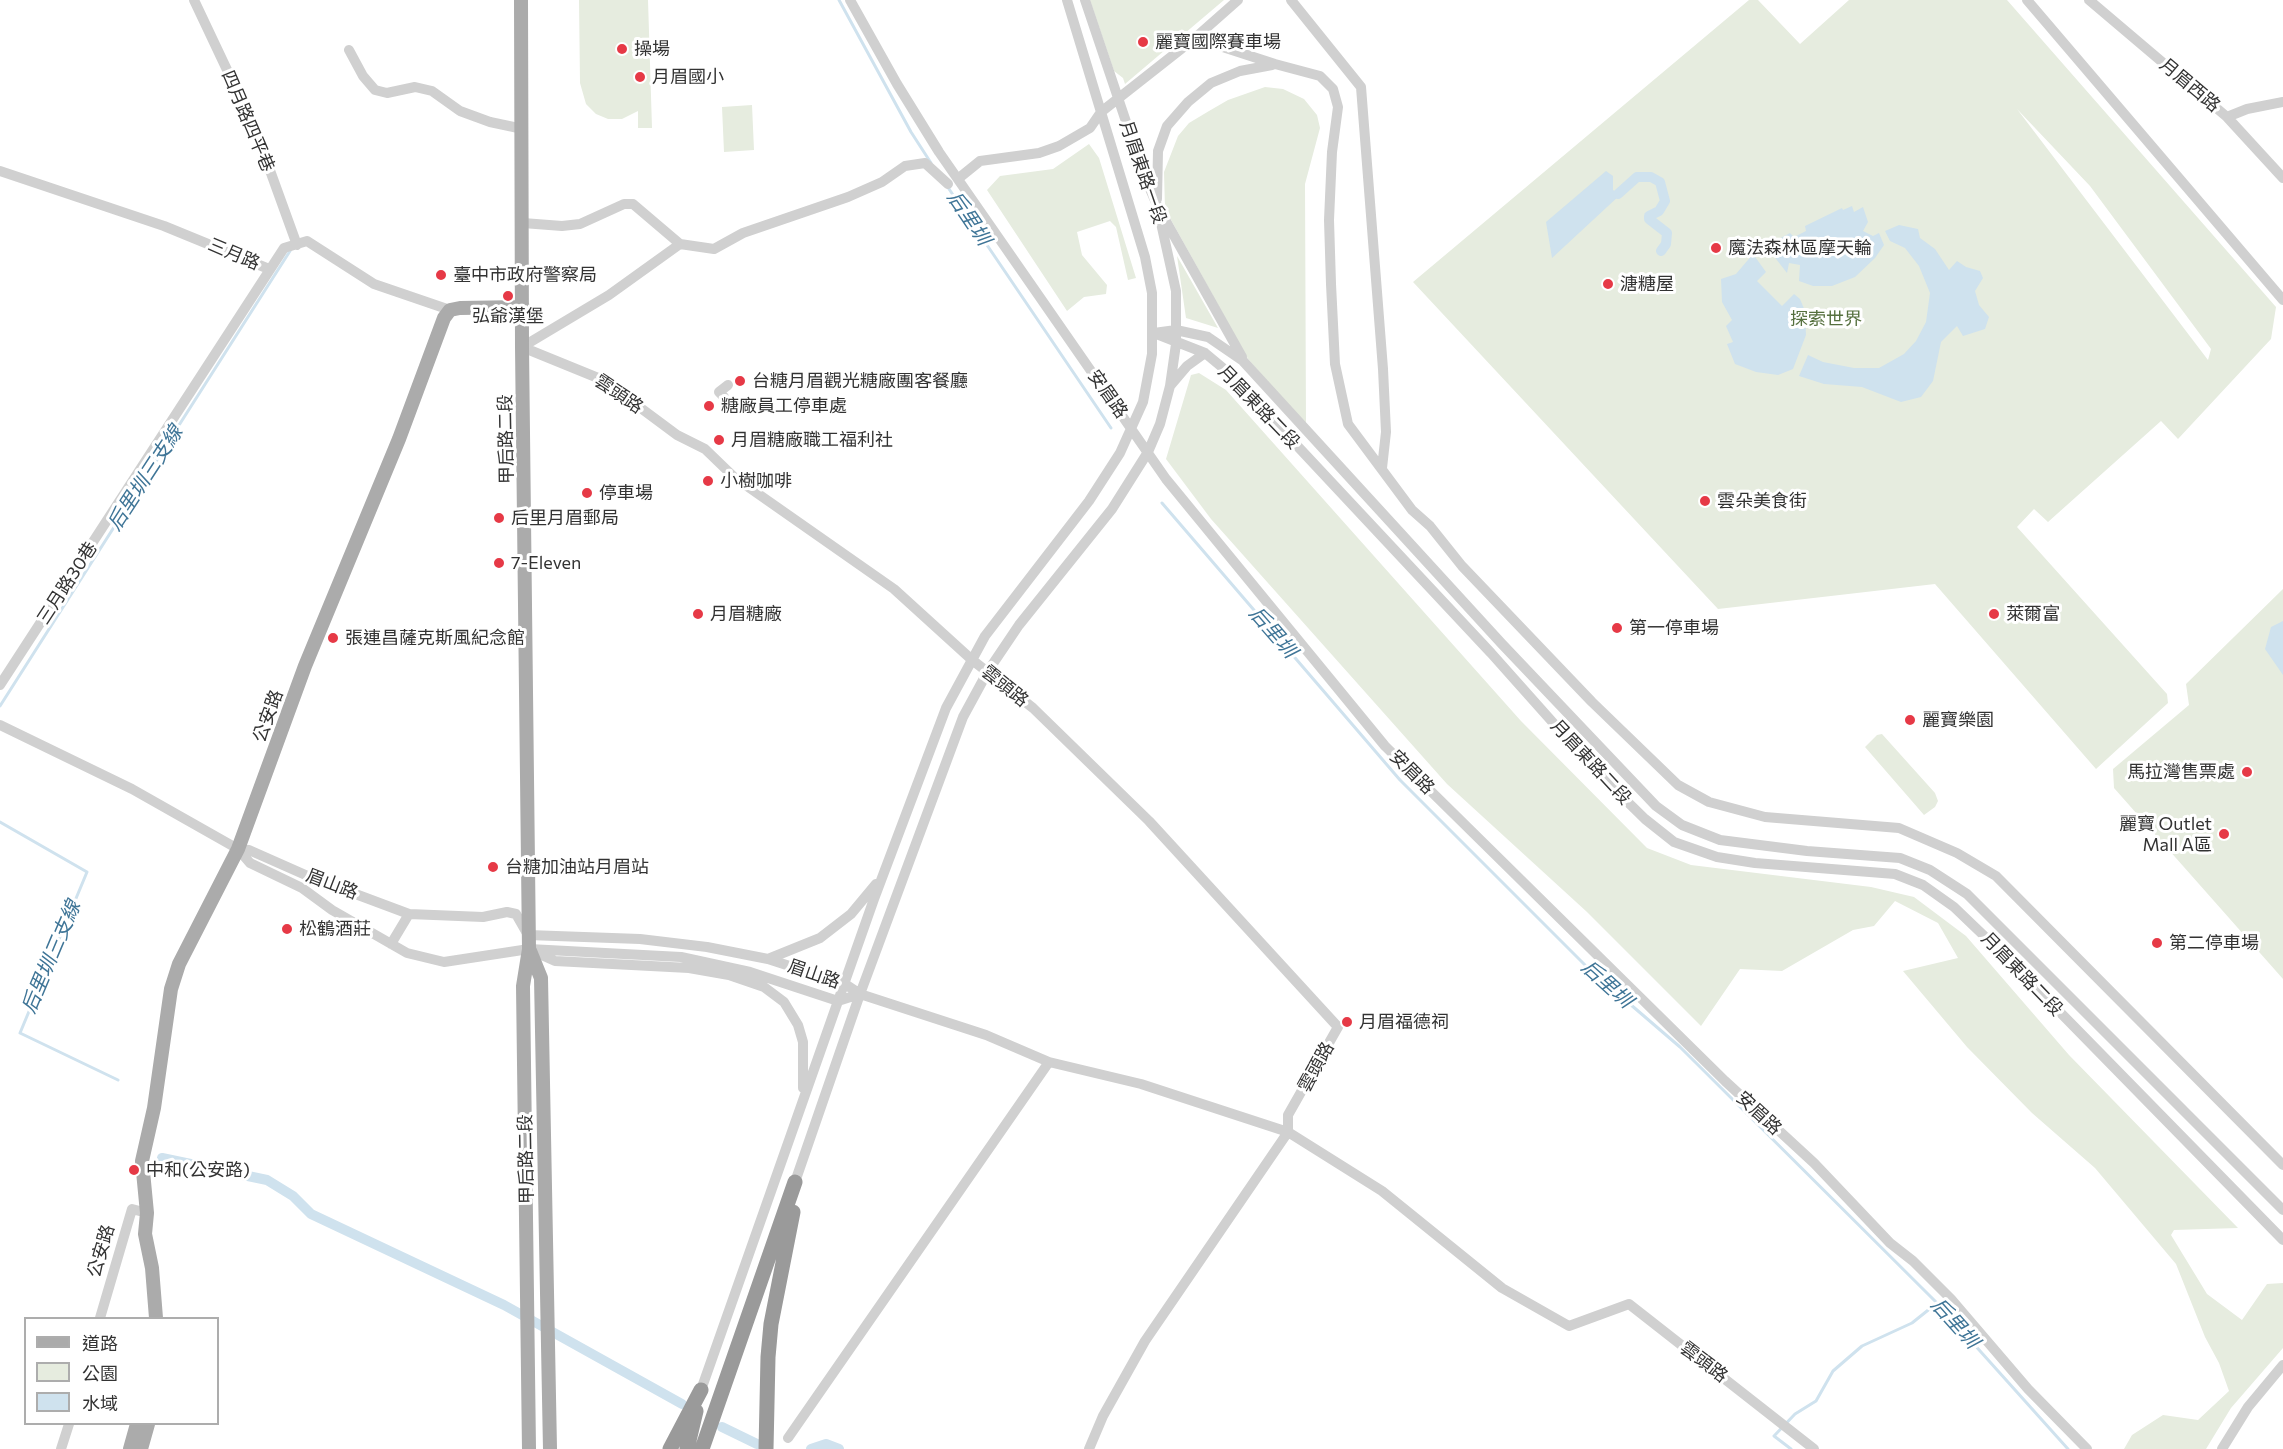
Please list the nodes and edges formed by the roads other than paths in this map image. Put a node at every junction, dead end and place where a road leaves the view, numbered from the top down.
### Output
1 (194, 0) edge
2 (521, 0) edge
3 (850, 0) edge
4 (859, 0) edge
5 (1066, 0) edge
6 (1085, 0) edge
7 (1238, 0) edge
8 (1291, 0) edge
9 (2027, 0) edge
10 (2089, 0) edge
11 (859, 15) junction
12 (1195, 38) junction
13 (350, 50) dead end
14 (1275, 64) junction
15 (1117, 98) junction
16 (2283, 102) edge
17 (1101, 112) junction
18 (2227, 117) junction
19 (523, 129) junction
20 (0, 171) edge
21 (959, 178) junction
22 (2283, 178) edge
23 (948, 184) dead end
24 (1157, 205) junction
25 (522, 223) junction
26 (680, 244) junction
27 (297, 245) junction
28 (269, 269) junction
29 (2283, 300) edge
30 (523, 308) junction
31 (450, 310) junction
32 (1176, 330) junction
33 (1154, 333) junction
34 (1176, 344) junction
35 (522, 347) junction
36 (1205, 352) junction
37 (1243, 361) junction
38 (728, 385) dead end
39 (1170, 386) junction
40 (724, 397) dead end
41 (1132, 429) junction
42 (1148, 452) junction
43 (1382, 468) junction
44 (971, 659) junction
45 (988, 671) junction
46 (0, 685) edge
47 (0, 725) edge
48 (238, 849) junction
49 (881, 879) junction
50 (409, 914) junction
51 (528, 934) junction
52 (391, 944) junction
53 (529, 949) junction
54 (768, 959) junction
55 (845, 984) junction
56 (860, 994) junction
57 (838, 1001) junction
58 (1049, 1062) junction
59 (803, 1098) junction
60 (1288, 1132) junction
61 (2283, 1165) edge
62 (795, 1182) junction
63 (2283, 1209) edge
64 (147, 1213) junction
65 (2283, 1240) edge
66 (100, 1317) edge
67 (156, 1317) edge
68 (166, 1317) edge
69 (2283, 1365) edge
70 (701, 1390) junction
71 (69, 1425) edge
72 (137, 1425) edge
73 (148, 1425) edge
74 (788, 1438) dead end
75 (62, 1449) edge
76 (130, 1449) edge
77 (141, 1449) edge
78 (530, 1449) edge
79 (550, 1449) edge
80 (670, 1449) edge
81 (687, 1449) edge
82 (702, 1449) edge
83 (766, 1449) edge
84 (1089, 1449) edge
85 (1814, 1449) edge
86 (2087, 1449) edge
87 (2222, 1449) edge

1 - 27 street, 四月路四平巷
2 - 19 main road, 甲后路二段
3 - 11 street, 安眉路
4 - 11 street
5 - 17 street, 月眉東路一段
6 - 15 street, 月眉東路一段
7 - 12 street
8 - 43 street
9 - 29 street
10 - 18 street, 月眉西路
11 - 21 street, 安眉路
12 - 14 street
12 - 15 street
13 - 19 street
14 - 24 street
14 - 43 street
15 - 17 street
15 - 24 street, 月眉東路一段
16 - 18 street
17 - 21 street
17 - 33 street, 月眉東路一段
18 - 22 street, 月眉西路
19 - 25 main road, 甲后路二段
20 - 28 street, 三月路
21 - 41 street, 安眉路
23 - 26 street
24 - 32 street, 月眉東路一段
24 - 37 street
25 - 26 street
25 - 30 main road, 甲后路二段
26 - 35 street
27 - 28 street, 三月路
27 - 31 street
28 - 46 street, 三月路30巷
30 - 31 main road
30 - 35 main road, 甲后路二段
31 - 48 main road, 公安路
32 - 33 street, 月眉東路二段
32 - 34 street, 月眉東路一段
32 - 37 street, 月眉東路二段
33 - 34 street, 月眉東路二段
33 - 41 street, 月眉東路一段
34 - 36 street, 月眉東路二段
34 - 39 street, 月眉東路一段
35 - 44 street, 雲頭路
35 - 51 main road, 甲后路二段
36 - 39 street
36 - 65 street, 月眉東路二段
37 - 63 street, 月眉東路二段
38 - 40 street
39 - 42 street, 月眉東路一段
41 - 42 street, 安眉路
41 - 44 street, 月眉東路一段
42 - 45 street, 月眉東路一段
42 - 86 street, 安眉路
43 - 61 street
44 - 45 street, 雲頭路
44 - 49 street, 月眉東路一段
45 - 56 street, 月眉東路一段
45 - 60 street, 雲頭路
47 - 48 street, 眉山路
48 - 50 street, 眉山路
48 - 52 street, 眉山路
48 - 64 main road, 公安路
49 - 54 street
49 - 55 street, 月眉東路一段
50 - 51 street, 眉山路
50 - 52 street
51 - 53 main road, 甲后路二段
51 - 54 street, 眉山路
52 - 53 street, 眉山路
53 - 57 street, 眉山路
53 - 59 street
53 - 78 main road, 甲后路二段
53 - 79 main road, 甲后路二段
54 - 55 street, 眉山路
55 - 56 street, 眉山路
55 - 57 street, 月眉東路一段
56 - 57 street, 眉山路
56 - 58 street, 雲頭路
56 - 62 street, 月眉東路一段
57 - 59 street, 月眉東路一段
58 - 60 street, 雲頭路
58 - 74 street
59 - 70 street, 月眉東路一段
60 - 84 street, 雲頭路
60 - 85 street, 雲頭路
62 - 82 highway
62 - 83 highway
64 - 66 street, 公安路
64 - 67 main road, 公安路
64 - 68 main road, 公安路
69 - 87 street
70 - 80 highway
70 - 81 highway
71 - 75 street
72 - 76 main road
73 - 77 main road

